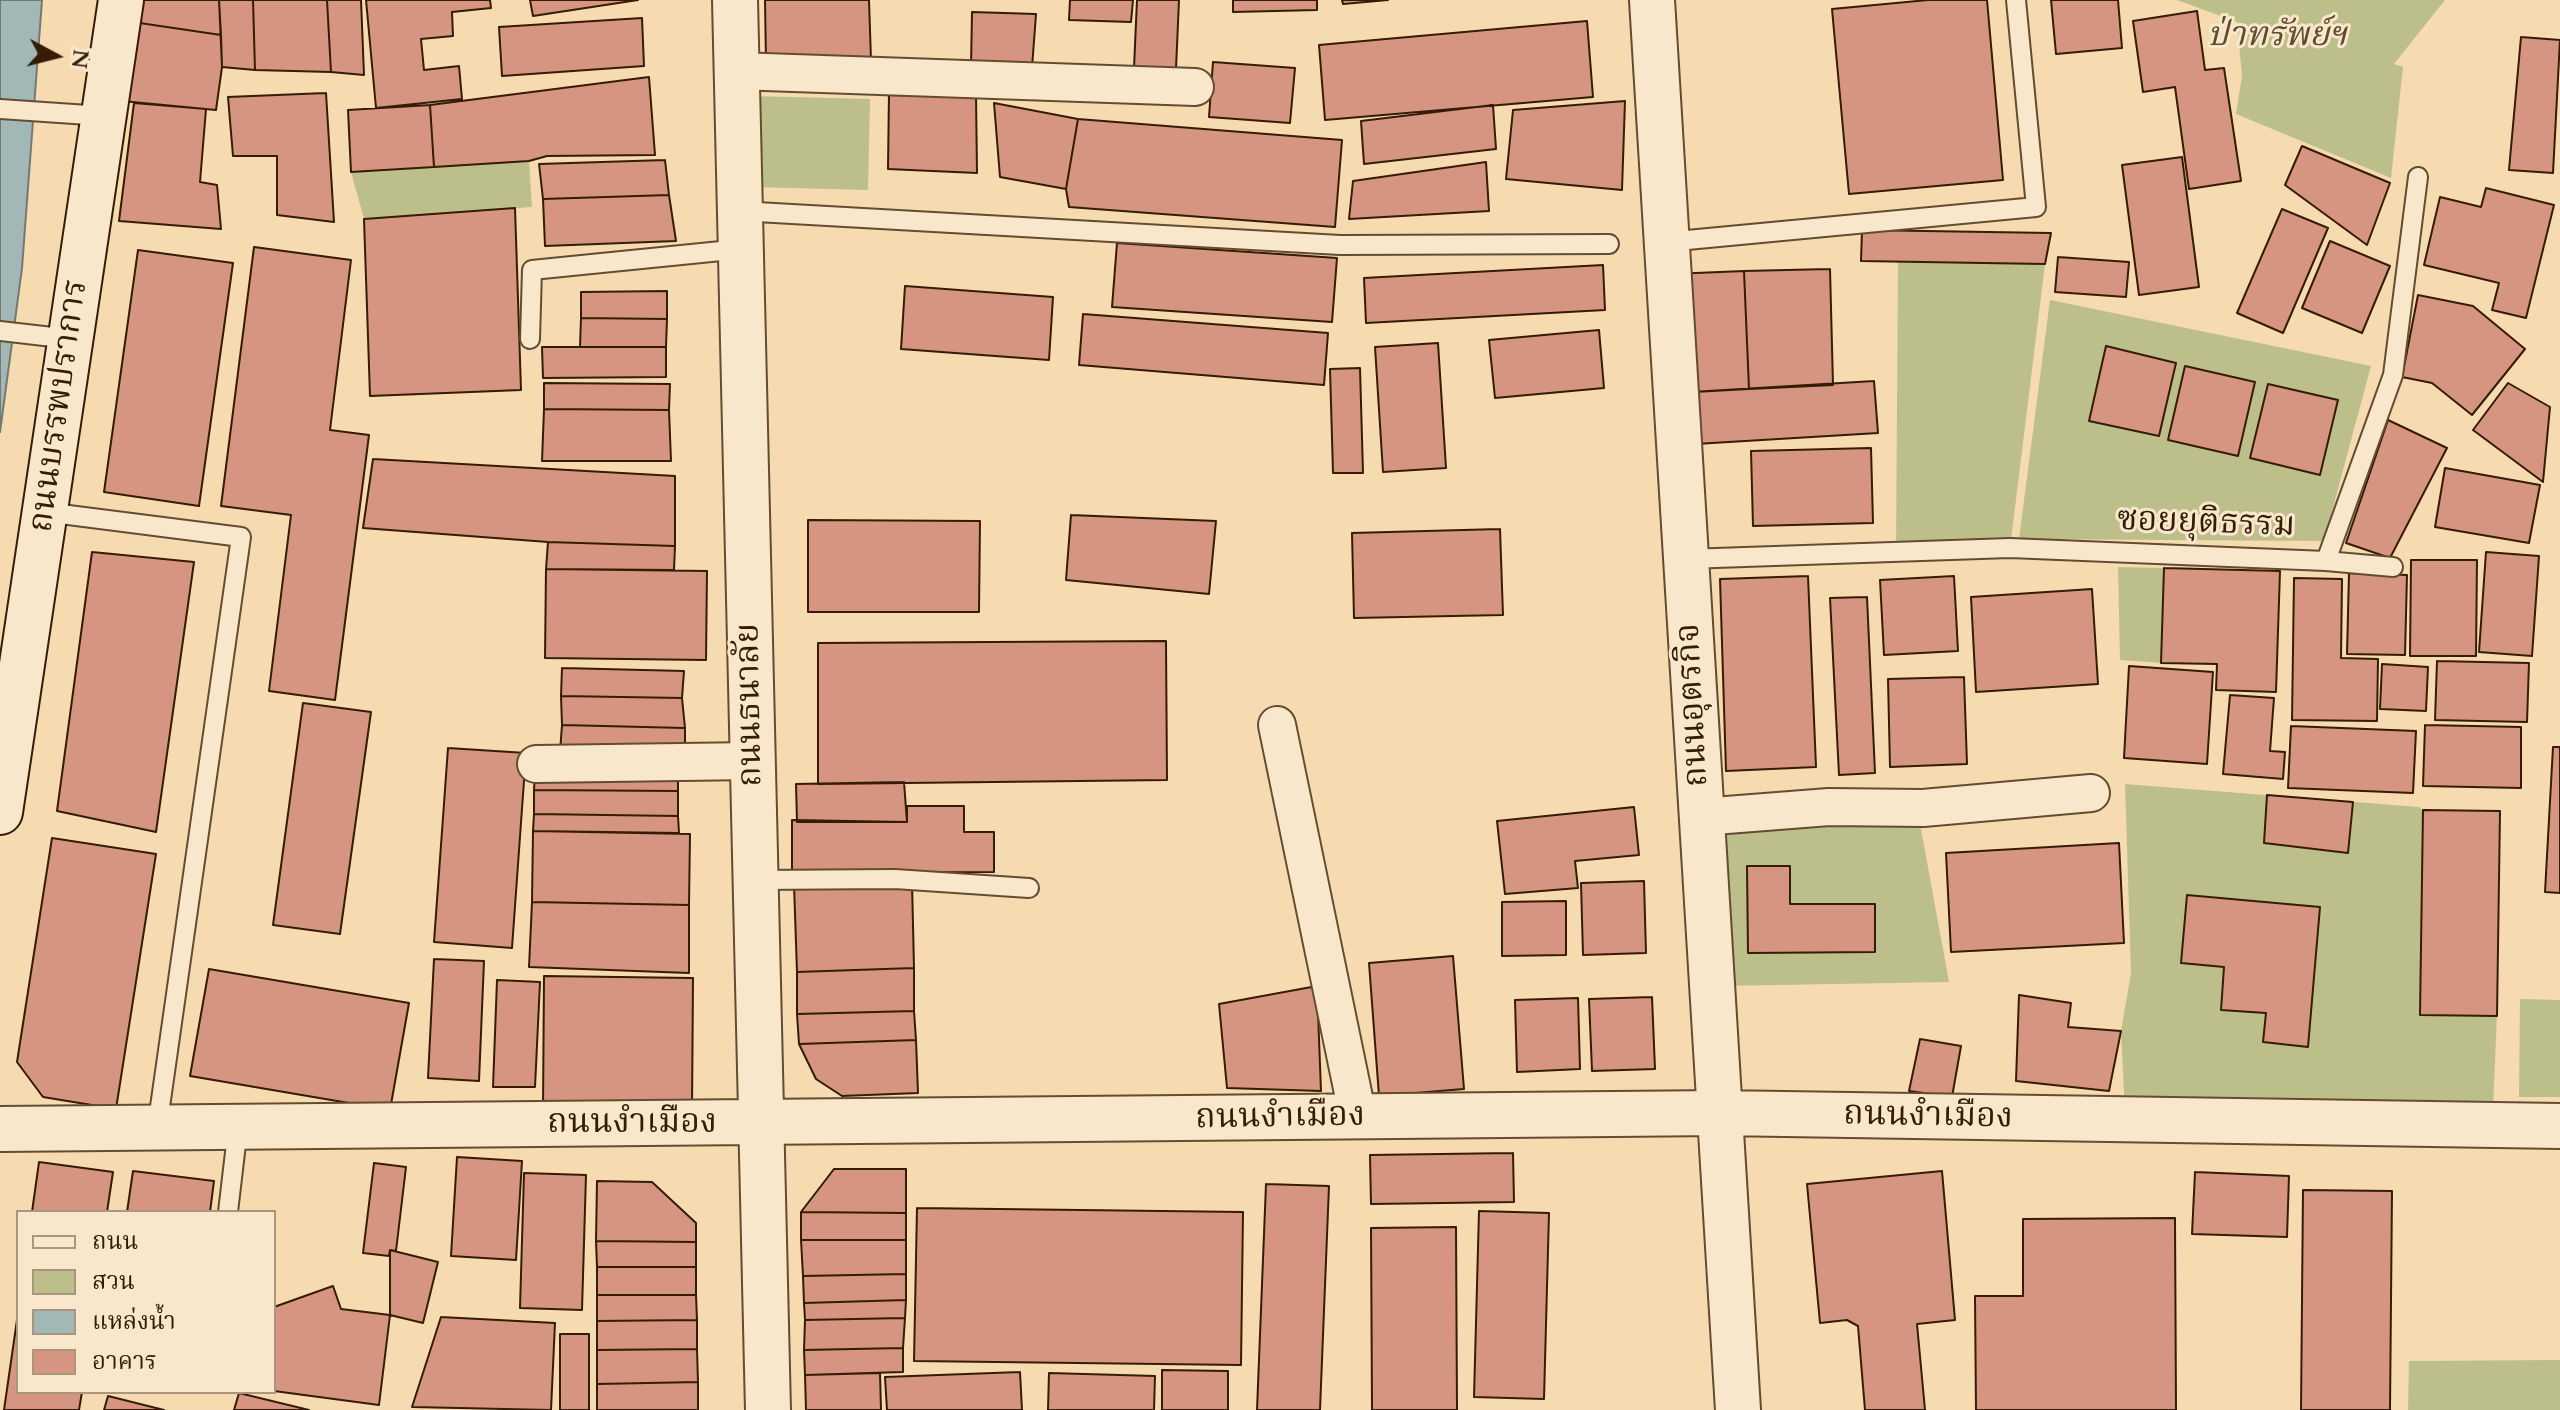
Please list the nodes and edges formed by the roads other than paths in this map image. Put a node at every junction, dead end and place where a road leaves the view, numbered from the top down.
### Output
1 (121, 0) edge
2 (735, 0) edge
3 (1652, 0) edge
4 (2016, 0) edge
5 (736, 71) junction
6 (1195, 87) dead end
7 (0, 109) edge
8 (103, 116) junction
9 (2418, 177) dead end
10 (740, 230) junction
11 (1666, 242) junction
12 (1609, 244) dead end
13 (0, 331) edge
14 (52, 337) junction
15 (530, 339) dead end
16 (45, 512) junction
17 (1686, 559) junction
18 (2326, 561) junction
19 (2393, 567) dead end
20 (1277, 725) dead end
21 (753, 761) junction
22 (536, 764) dead end
23 (2091, 793) dead end
24 (0, 812) edge
25 (1701, 817) junction
26 (755, 880) junction
27 (1029, 888) dead end
28 (1720, 1113) junction
29 (1358, 1117) junction
30 (761, 1122) junction
31 (2560, 1126) edge
32 (238, 1127) junction
33 (157, 1128) junction
34 (0, 1129) edge
35 (228, 1210) edge
36 (768, 1410) edge
37 (1738, 1410) edge

1 - 8 street, ถนนบรรพปราการ
2 - 5 street, ถนนธนาลัย
3 - 11 street, ถนนอุตรกิจ
4 - 11 lane
5 - 6 street
5 - 10 street, ถนนธนาลัย
7 - 8 lane
8 - 14 street, ถนนบรรพปราการ
9 - 18 lane, ซอยยุติธรรม
10 - 12 lane
10 - 15 lane
10 - 21 street, ถนนธนาลัย
11 - 17 street, ถนนอุตรกิจ
13 - 14 lane
14 - 16 street, ถนนบรรพปราการ
16 - 24 street, ถนนบรรพปราการ
16 - 33 lane
17 - 18 lane, ซอยยุติธรรม
17 - 25 street, ถนนอุตรกิจ
18 - 19 lane
20 - 29 street
21 - 22 street
21 - 26 street, ถนนธนาลัย
23 - 25 street
25 - 28 street, ถนนอุตรกิจ
26 - 27 lane
26 - 30 street, ถนนธนาลัย
28 - 29 street, ถนนงำเมือง
28 - 31 street, ถนนงำเมือง
28 - 37 street, ถนนอุตรกิจ
29 - 30 street, ถนนงำเมือง
30 - 32 street, ถนนงำเมือง
30 - 36 street, ถนนธนาลัย
32 - 33 street, ถนนงำเมือง
32 - 35 lane
33 - 34 street, ถนนงำเมือง

